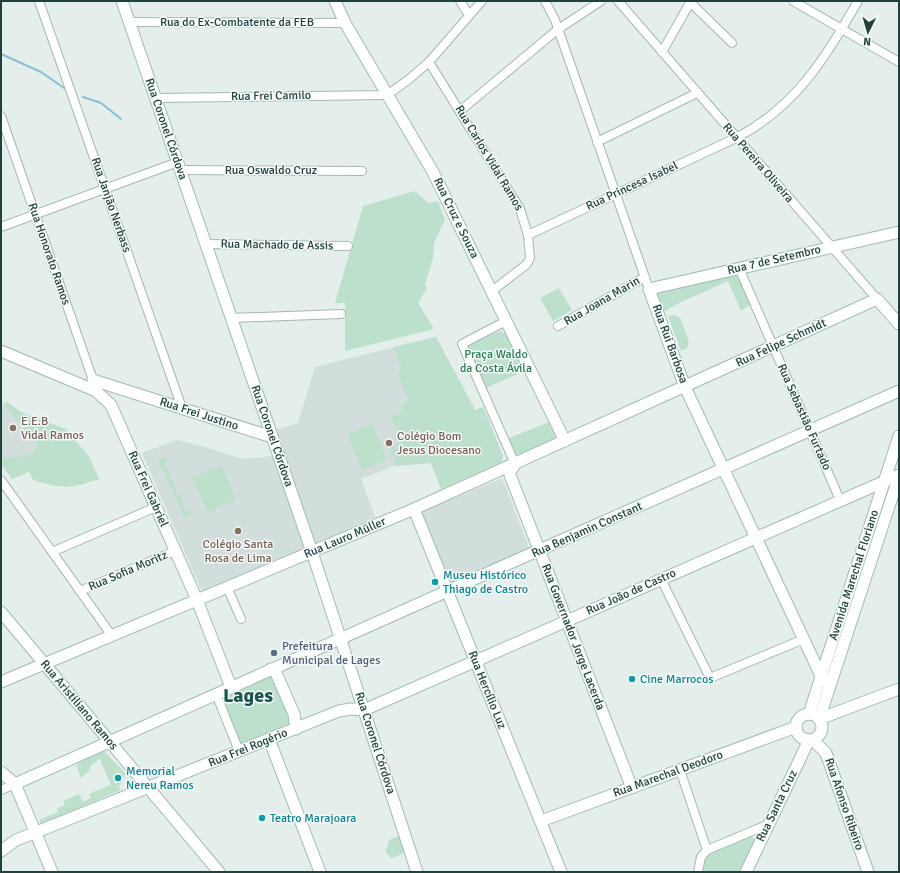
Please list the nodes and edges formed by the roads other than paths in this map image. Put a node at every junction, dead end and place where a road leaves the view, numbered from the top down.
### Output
1 (39, 1) edge
2 (122, 1) edge
3 (335, 1) edge
4 (460, 1) edge
5 (482, 1) edge
6 (546, 1) edge
7 (601, 1) edge
8 (618, 1) edge
9 (691, 1) edge
10 (793, 1) edge
11 (858, 1) edge
12 (469, 15) junction
13 (129, 22) junction
14 (345, 23) junction
15 (842, 29) junction
16 (557, 30) junction
17 (732, 43) dead end
18 (662, 52) junction
19 (429, 62) junction
20 (899, 62) edge
21 (697, 93) junction
22 (387, 95) junction
23 (155, 98) junction
24 (460, 111) junction
25 (1, 116) edge
26 (736, 138) junction
27 (597, 142) junction
28 (179, 166) junction
29 (362, 170) dead end
30 (105, 189) junction
31 (616, 194) junction
32 (35, 215) junction
33 (1, 227) edge
34 (899, 232) edge
35 (528, 235) junction
36 (206, 244) junction
37 (348, 246) dead end
38 (831, 247) junction
39 (739, 268) junction
40 (645, 277) junction
41 (649, 289) junction
42 (492, 291) junction
43 (877, 299) junction
44 (341, 314) dead end
45 (231, 318) junction
46 (506, 321) junction
47 (899, 324) edge
48 (558, 326) dead end
49 (773, 347) junction
50 (1, 351) edge
51 (92, 380) junction
52 (685, 387) junction
53 (125, 390) junction
54 (96, 391) junction
55 (899, 391) edge
56 (111, 405) junction
57 (182, 408) junction
58 (810, 430) junction
59 (899, 436) edge
60 (272, 437) junction
61 (565, 441) junction
62 (515, 464) junction
63 (724, 469) junction
64 (899, 475) edge
65 (1, 480) edge
66 (884, 482) junction
67 (840, 500) junction
68 (156, 507) junction
69 (414, 509) junction
70 (756, 538) junction
71 (175, 551) junction
72 (540, 551) junction
73 (52, 552) junction
74 (312, 552) junction
75 (661, 579) junction
76 (227, 588) junction
77 (80, 591) junction
78 (447, 591) junction
79 (197, 600) junction
80 (1, 612) edge
81 (241, 619) dead end
82 (567, 621) junction
83 (112, 636) junction
84 (340, 637) junction
85 (804, 640) junction
86 (476, 661) junction
87 (44, 664) junction
88 (271, 669) junction
89 (821, 676) junction
90 (1, 682) edge
91 (830, 684) junction
92 (231, 687) junction
93 (899, 689) edge
94 (216, 694) junction
95 (364, 710) junction
96 (814, 717) junction
97 (796, 727) junction
98 (296, 728) junction
99 (270, 739) junction
100 (811, 740) junction
101 (109, 742) junction
102 (239, 751) junction
103 (680, 770) junction
104 (1, 772) edge
105 (15, 784) junction
106 (148, 787) junction
107 (632, 788) junction
108 (1, 790) edge
109 (541, 821) junction
110 (769, 824) junction
111 (35, 832) junction
112 (708, 850) junction
113 (1, 851) edge
114 (52, 872) edge
115 (219, 872) edge
116 (320, 872) edge
117 (417, 872) edge
118 (561, 872) edge
119 (698, 872) edge
120 (746, 872) edge
121 (868, 872) edge

1 - 30 street, Rua Janjão Nerbass
2 - 13 street, Rua Coronel Córdova
3 - 14 street, Rua Cruz e Souza
4 - 12 street
5 - 12 street
6 - 16 street, Rua Rui Barbosa
7 - 16 street
8 - 18 street, Rua Pereira Oliveira
9 - 17 street
9 - 18 street
10 - 15 street
11 - 15 street, Rua Princesa Isabel
12 - 19 street
13 - 14 street, Rua do Ex-Combatente da FEB
13 - 23 street, Rua Coronel Córdova
14 - 22 street, Rua Cruz e Souza
15 - 20 street
15 - 26 street, Rua Princesa Isabel
16 - 24 street
16 - 27 street, Rua Rui Barbosa
18 - 21 street, Rua Pereira Oliveira
19 - 22 street
19 - 24 street, Rua Carlos Vidal Ramos
21 - 26 street, Rua Pereira Oliveira
21 - 27 street
22 - 23 street, Rua Frei Camilo
22 - 42 street, Rua Cruz e Souza
23 - 28 street, Rua Coronel Córdova
24 - 35 street, Rua Carlos Vidal Ramos
25 - 32 street, Rua Honorato Ramos
26 - 31 street, Rua Princesa Isabel
26 - 38 street, Rua Pereira Oliveira
27 - 31 street, Rua Rui Barbosa
28 - 29 street, Rua Oswaldo Cruz
28 - 30 street, Rua Oswaldo Cruz
28 - 36 street, Rua Coronel Córdova
30 - 32 street, Rua Oswaldo Cruz
30 - 57 street, Rua Janjão Nerbass
31 - 35 street, Rua Princesa Isabel
31 - 40 street, Rua Rui Barbosa
32 - 33 street, Rua Oswaldo Cruz
32 - 51 street, Rua Honorato Ramos
34 - 38 street, Rua 7 de Setembro
35 - 42 street, Rua Carlos Vidal Ramos
36 - 37 street, Rua Machado de Assis
36 - 45 street, Rua Coronel Córdova
38 - 39 street, Rua 7 de Setembro
38 - 43 street, Rua Pereira Oliveira
39 - 41 street, Rua 7 de Setembro
39 - 49 street, Rua Sebastião Furtado
40 - 41 street, Rua Rui Barbosa
40 - 48 street, Rua Joana Marin
41 - 52 street, Rua Rui Barbosa
42 - 46 street, Rua Cruz e Souza
43 - 47 street, Rua Pereira Oliveira
43 - 49 street, Rua Felipe Schmidt
44 - 45 street
45 - 60 street, Rua Coronel Córdova
46 - 61 street, Rua Cruz e Souza
46 - 62 street
49 - 52 street, Rua Felipe Schmidt
49 - 58 street, Rua Sebastião Furtado
50 - 54 street, Rua Frei Gabriel
51 - 53 street, Rua Frei Justino
51 - 54 street, Rua Honorato Ramos
52 - 61 street, Rua Lauro Müller
52 - 63 street, Rua Rui Barbosa
53 - 56 street
53 - 57 street, Rua Frei Justino
54 - 56 street, Rua Frei Gabriel
55 - 58 street, Rua Benjamin Constant
56 - 68 street, Rua Frei Gabriel
57 - 60 street, Rua Frei Justino
58 - 63 street, Rua Benjamin Constant
58 - 67 street, Rua Sebastião Furtado
59 - 66 street, Avenida Marechal Floriano
60 - 74 street, Rua Coronel Córdova
61 - 62 street, Rua Lauro Müller
62 - 69 street, Rua Lauro Müller
62 - 72 street, Rua Governador Jorge Lacerda
63 - 70 street, Rua Rui Barbosa
63 - 72 street, Rua Benjamin Constant
64 - 66 street, Rua João de Castro
64 - 91 street, Avenida Marechal Floriano
65 - 73 street
66 - 67 street, Rua João de Castro
66 - 89 street, Avenida Marechal Floriano
67 - 70 street, Rua João de Castro
68 - 71 street, Rua Frei Gabriel
68 - 73 street
69 - 74 street, Rua Lauro Müller
69 - 78 street, Rua Hercílio Luz
70 - 75 street, Rua João de Castro
70 - 85 street, Rua Rui Barbosa
71 - 77 street, Rua Sofia Moritz
71 - 79 street, Rua Frei Gabriel
72 - 78 street, Rua Benjamin Constant
72 - 82 street, Rua Governador Jorge Lacerda
73 - 77 street
74 - 76 street, Rua Lauro Müller
74 - 84 street, Rua Coronel Córdova
75 - 82 street, Rua João de Castro
75 - 85 street
76 - 79 street, Rua Lauro Müller
76 - 81 street
77 - 83 street
78 - 84 street, Rua Benjamin Constant
78 - 86 street, Rua Hercílio Luz
79 - 83 street, Rua Lauro Müller
79 - 92 street, Rua Frei Gabriel
80 - 87 street, Rua Aristiliano Ramos
82 - 86 street, Rua João de Castro
82 - 107 street, Rua Governador Jorge Lacerda
83 - 87 street, Rua Lauro Müller
84 - 88 street, Rua Benjamin Constant
84 - 95 street, Rua Coronel Córdova
85 - 89 street, Rua Rui Barbosa
86 - 95 street, Rua João de Castro
86 - 109 street, Rua Hercílio Luz
87 - 90 street, Rua Lauro Müller
87 - 101 street, Rua Aristiliano Ramos
88 - 92 street, Rua Benjamin Constant
88 - 98 street
89 - 91 street
89 - 96 street, Avenida Marechal Floriano
91 - 96 street, Avenida Marechal Floriano
92 - 94 street, Rua Benjamin Constant
93 - 96 street
94 - 101 street, Rua Benjamin Constant
94 - 102 street
95 - 98 street, Rua Frei Rogério
95 - 117 street, Rua Coronel Córdova
96 - 97 street
96 - 100 street
97 - 100 street
97 - 103 street, Rua Marechal Deodoro
98 - 99 street, Rua Frei Rogério
99 - 102 street, Rua Frei Rogério
99 - 116 street
100 - 110 street, Rua Santa Cruz
100 - 121 street, Rua Afonso Ribeiro
101 - 105 street, Rua Benjamin Constant
101 - 106 street, Rua Aristiliano Ramos
102 - 106 street, Rua Frei Rogério
103 - 107 street, Rua Marechal Deodoro
103 - 112 street
104 - 105 street
105 - 108 street
105 - 111 street
106 - 111 street, Rua Frei Rogério
106 - 115 street, Rua Aristiliano Ramos
107 - 109 street, Rua Marechal Deodoro
109 - 118 street, Rua Hercílio Luz
110 - 112 street
110 - 120 street, Rua Santa Cruz
111 - 113 street, Rua Frei Rogério
111 - 114 street
112 - 119 street

